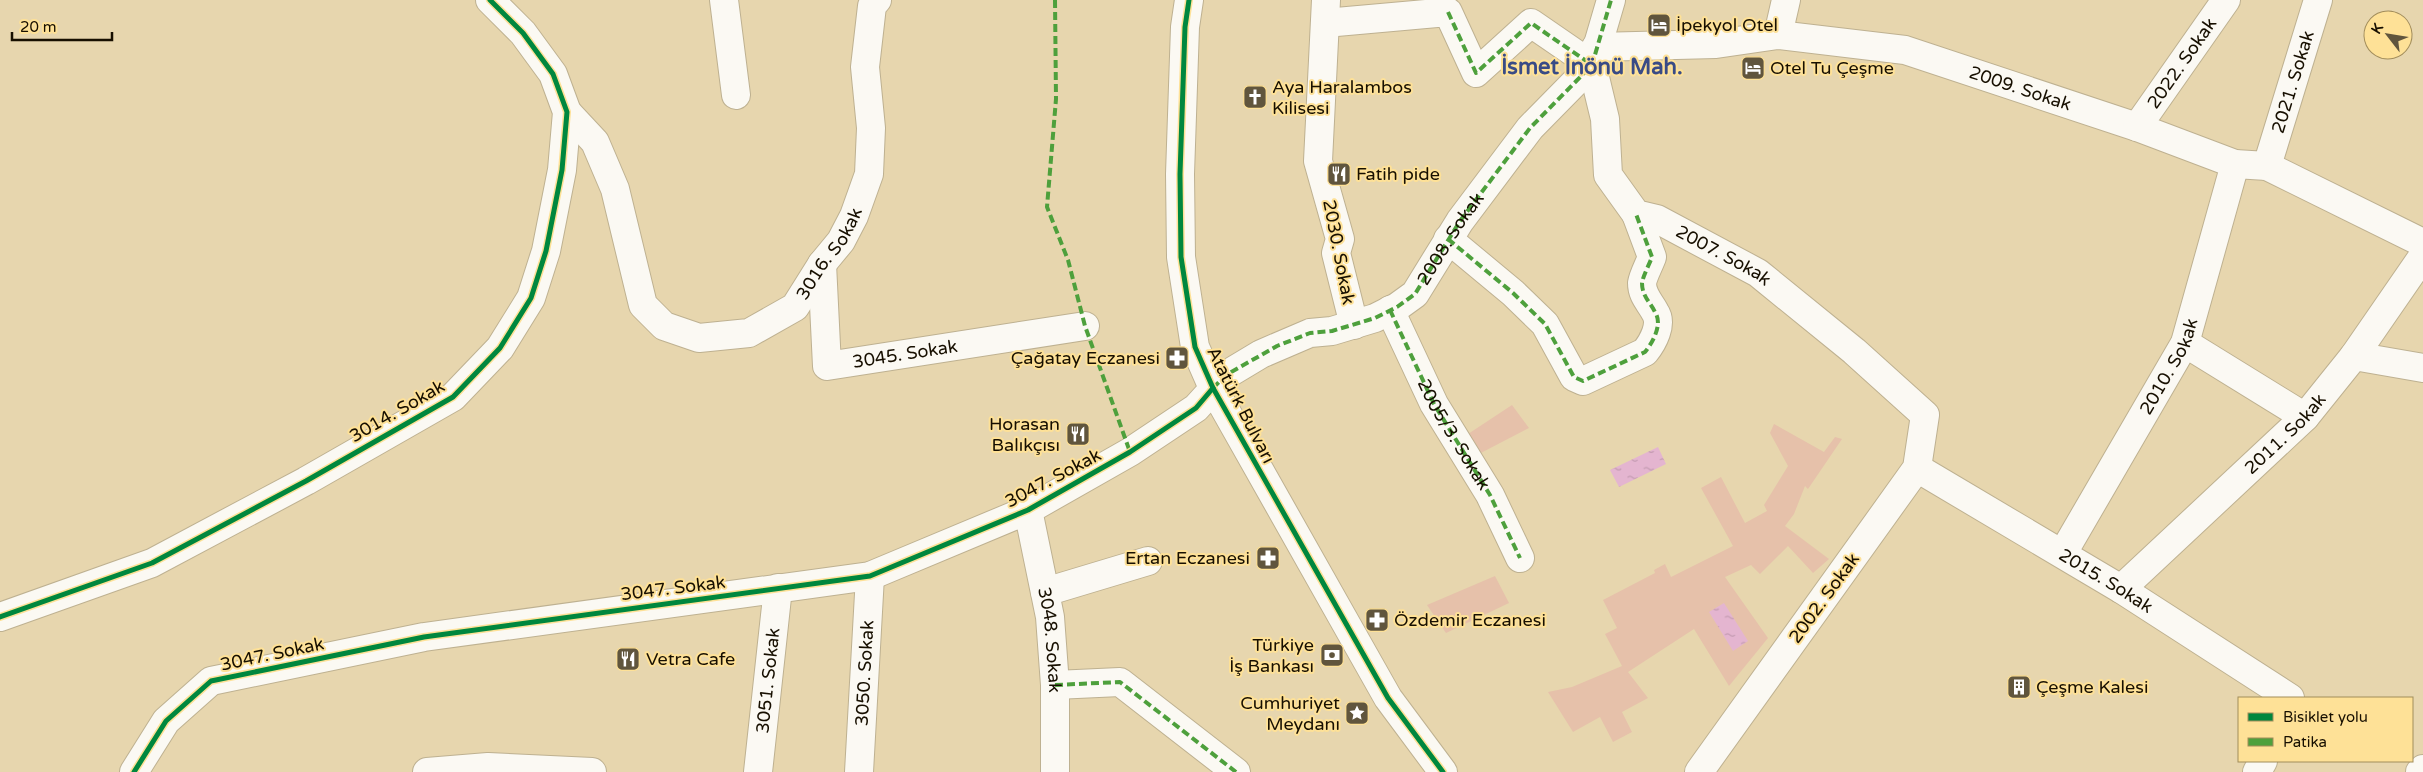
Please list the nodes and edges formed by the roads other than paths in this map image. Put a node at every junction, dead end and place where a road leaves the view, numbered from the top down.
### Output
1 (490, 0) edge
2 (724, 0) edge
3 (877, 0) edge
4 (1189, 0) edge
5 (1611, 0) edge
6 (1786, 0) edge
7 (2226, 0) edge
8 (2318, 0) edge
9 (1326, 12) edge
10 (1778, 34) junction
11 (1594, 56) junction
12 (736, 95) dead end
13 (567, 112) junction
14 (2137, 127) junction
15 (2235, 164) junction
16 (2267, 166) junction
17 (1636, 214) junction
18 (1448, 239) junction
19 (2423, 243) edge
20 (2423, 256) edge
21 (822, 264) junction
22 (1390, 310) junction
23 (1354, 325) junction
24 (1084, 326) dead end
25 (2186, 343) junction
26 (2354, 356) junction
27 (2423, 368) edge
28 (1213, 388) junction
29 (1925, 415) joint
30 (2305, 417) junction
31 (1917, 468) junction
32 (1028, 510) junction
33 (2063, 553) junction
34 (1520, 558) dead end
35 (1148, 561) dead end
36 (870, 576) junction
37 (778, 588) junction
38 (2122, 589) junction
39 (1045, 592) junction
40 (0, 617) edge
41 (1055, 684) junction
42 (2288, 697) edge
43 (2423, 769) edge
44 (581, 771) edge
45 (134, 772) edge
46 (427, 772) edge
47 (758, 772) edge
48 (859, 772) edge
49 (1055, 772) edge
50 (1236, 772) edge
51 (1442, 772) edge
52 (1699, 772) edge
53 (2420, 772) edge

1 - 13 street, 3014. Sokak
2 - 12 street
3 - 21 street, 3016. Sokak
4 - 28 street, Atatürk Bulvarı
5 - 11 street, 2008. Sokak
6 - 10 street
7 - 14 street, 2022. Sokak
8 - 16 street, 2021. Sokak
9 - 11 street
9 - 23 street, 2030. Sokak
10 - 11 street, 2009. Sokak
10 - 14 street, 2009. Sokak
11 - 17 street
11 - 18 street, 2008. Sokak
13 - 21 street, 3016. Sokak
13 - 40 street, 3014. Sokak
14 - 15 street, 2009. Sokak
15 - 16 street, 2009. Sokak
15 - 25 street, 2010. Sokak
16 - 19 street, 2009. Sokak
17 - 18 street
17 - 29 street, 2007. Sokak
18 - 22 street, 2008. Sokak
20 - 26 street, 2011. Sokak
21 - 24 street, 3045. Sokak
22 - 23 street, 2008. Sokak
22 - 34 street, 2005/3. Sokak
23 - 28 street, 2008. Sokak
25 - 30 street
25 - 33 street, 2010. Sokak
26 - 27 street
26 - 30 street, 2011. Sokak
28 - 32 street, 3047. Sokak
28 - 51 street, Atatürk Bulvarı
29 - 31 street, 2002. Sokak
30 - 38 street, 2011. Sokak
31 - 33 street, 2015. Sokak
31 - 52 street, 2002. Sokak
32 - 36 street, 3047. Sokak
32 - 39 street, 3048. Sokak
33 - 38 street, 2015. Sokak
35 - 39 street
36 - 37 street, 3047. Sokak
36 - 48 street, 3050. Sokak
37 - 45 street, 3047. Sokak
37 - 47 street, 3051. Sokak
38 - 42 street, 2015. Sokak
39 - 41 street, 3048. Sokak
41 - 49 street, 3048. Sokak
41 - 50 street
43 - 53 street
44 - 46 street

